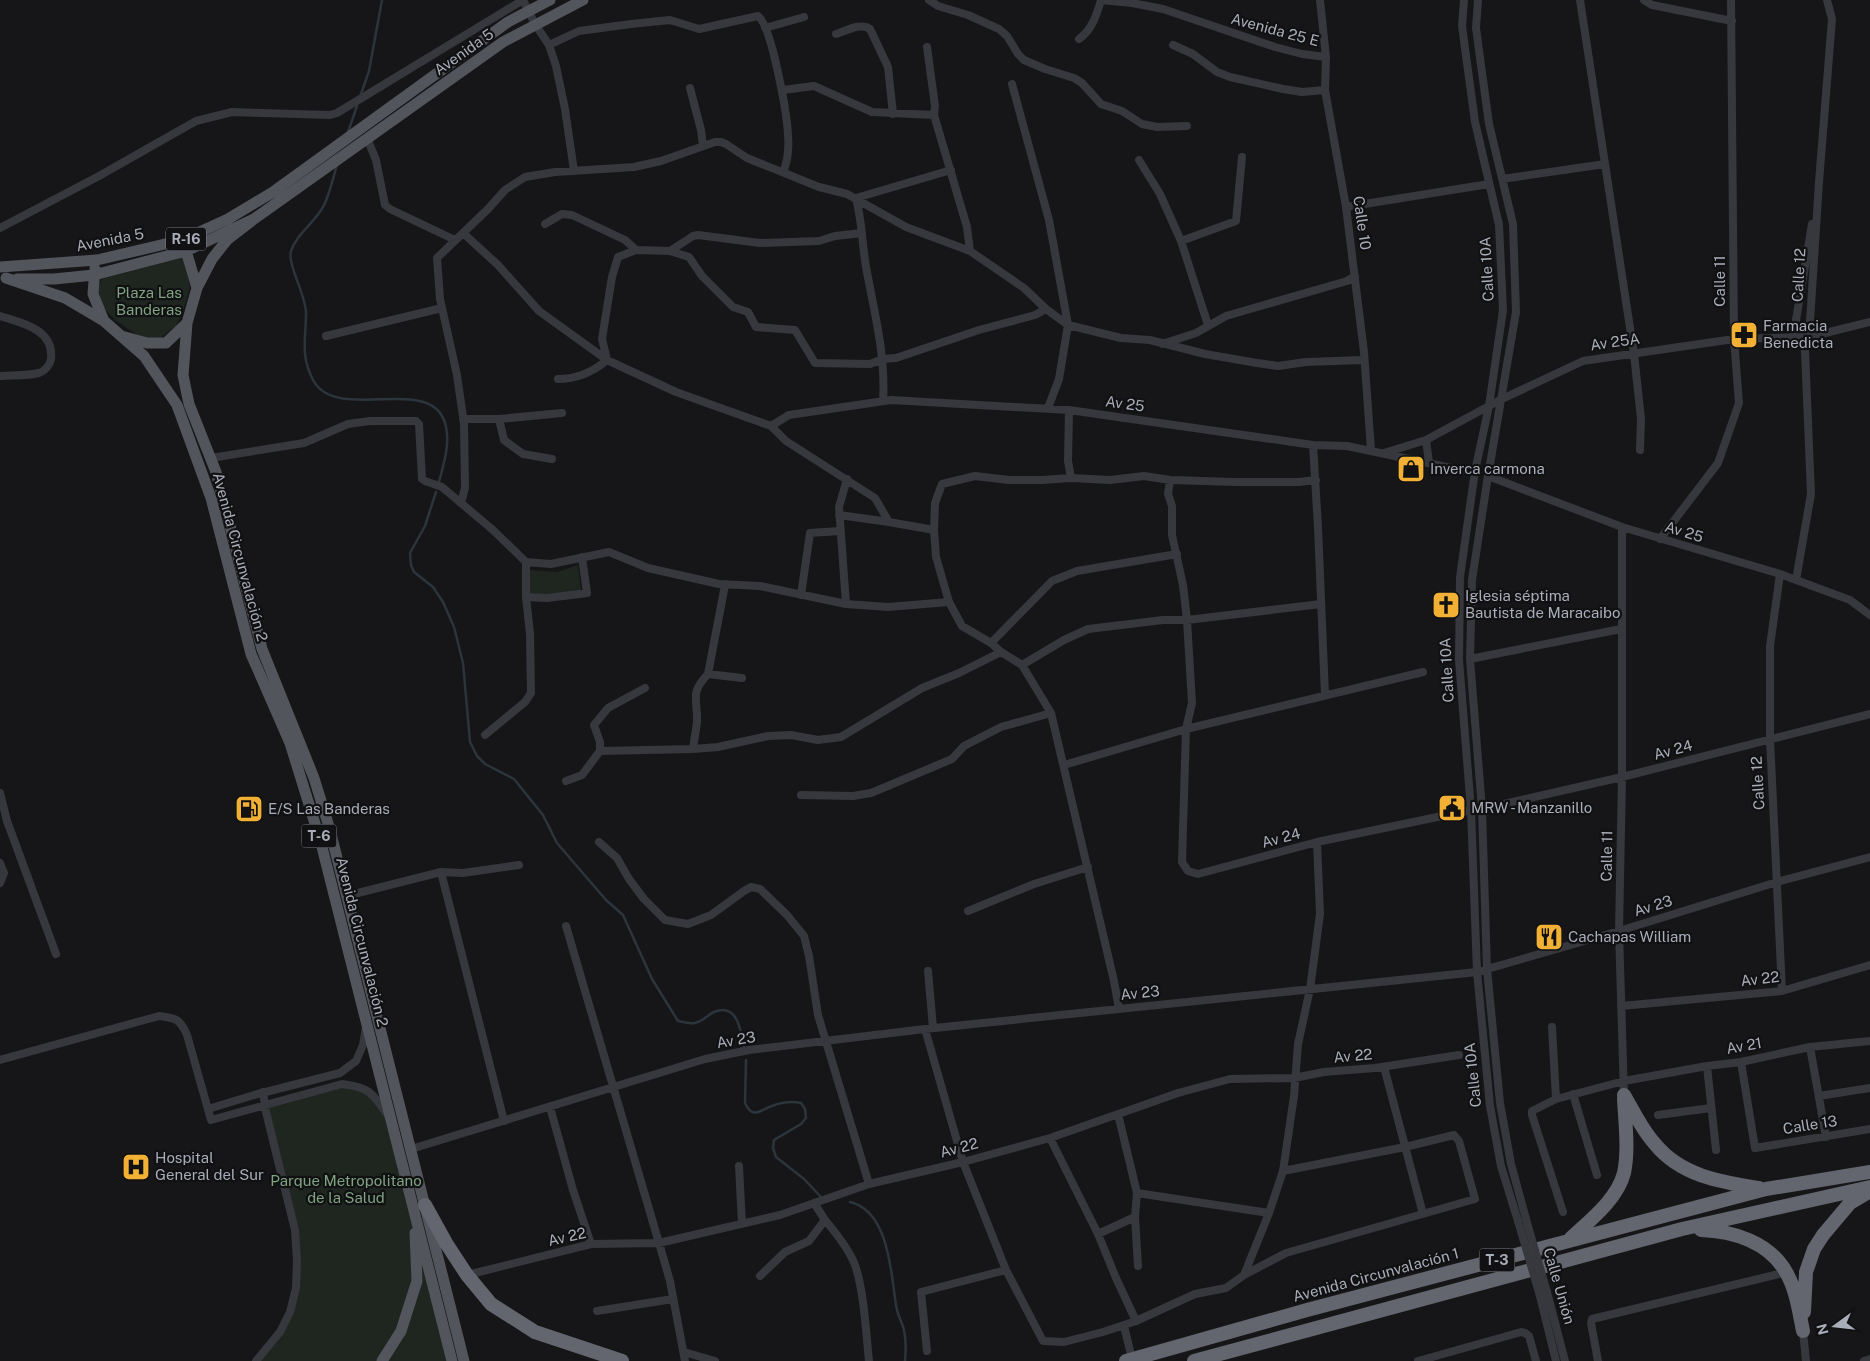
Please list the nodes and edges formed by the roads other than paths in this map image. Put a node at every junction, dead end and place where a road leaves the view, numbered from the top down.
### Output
1 (550, 0) edge
2 (583, 0) edge
3 (928, 0) edge
4 (1101, 0) edge
5 (1166, 0) edge
6 (1320, 0) edge
7 (1464, 0) edge
8 (1478, 0) edge
9 (1580, 0) edge
10 (1644, 0) edge
11 (1731, 0) edge
12 (1827, 0) edge
13 (1163, 9) junction
14 (528, 12) junction
15 (804, 17) dead end
16 (1732, 20) junction
17 (535, 24) junction
18 (765, 28) junction
19 (836, 34) dead end
20 (1079, 39) dead end
21 (549, 45) junction
22 (1173, 45) dead end
23 (927, 47) dead end
24 (1326, 57) junction
25 (1012, 84) dead end
26 (690, 88) dead end
27 (783, 90) junction
28 (1325, 90) junction
29 (893, 114) junction
30 (934, 115) junction
31 (1187, 126) dead end
32 (368, 138) junction
33 (703, 146) junction
34 (1242, 157) dead end
35 (1139, 160) dead end
36 (1605, 164) junction
37 (951, 170) junction
38 (574, 171) junction
39 (782, 172) junction
40 (1502, 179) junction
41 (1819, 182) junction
42 (1489, 184) junction
43 (856, 198) junction
44 (1346, 207) junction
45 (254, 219) junction
46 (545, 224) dead end
47 (0, 228) edge
48 (463, 233) junction
49 (862, 233) junction
50 (455, 240) junction
51 (1181, 241) junction
52 (184, 246) junction
53 (636, 250) junction
54 (670, 251) junction
55 (970, 251) junction
56 (97, 260) junction
57 (3, 273) edge
58 (94, 275) junction
59 (1355, 276) junction
60 (197, 288) junction
61 (442, 308) junction
62 (1046, 309) junction
63 (0, 316) edge
64 (104, 321) junction
65 (1870, 322) edge
66 (187, 324) junction
67 (1068, 325) junction
68 (1208, 325) junction
69 (326, 336) dead end
70 (123, 337) junction
71 (1809, 337) junction
72 (1793, 338) junction
73 (1734, 339) junction
74 (1161, 344) junction
75 (1634, 354) junction
76 (883, 359) junction
77 (607, 360) junction
78 (1364, 360) junction
79 (0, 376) edge
80 (558, 379) dead end
81 (1502, 399) junction
82 (883, 401) junction
83 (1488, 406) junction
84 (1048, 408) junction
85 (1069, 410) junction
86 (562, 413) dead end
87 (463, 419) junction
88 (498, 419) junction
89 (771, 426) junction
90 (1426, 440) junction
91 (1313, 445) junction
92 (1371, 450) junction
93 (1640, 450) dead end
94 (1382, 453) junction
95 (211, 458) junction
96 (552, 459) dead end
97 (1429, 463) junction
98 (1475, 471) junction
99 (1488, 476) junction
100 (1071, 478) junction
101 (847, 479) junction
102 (1170, 480) junction
103 (1316, 480) junction
104 (461, 503) junction
105 (840, 515) junction
106 (889, 522) junction
107 (1622, 527) junction
108 (934, 530) junction
109 (840, 532) junction
110 (1660, 539) junction
111 (1176, 554) junction
112 (582, 558) junction
113 (526, 562) junction
114 (1780, 574) junction
115 (1796, 580) junction
116 (725, 584) junction
117 (801, 594) junction
118 (526, 597) junction
119 (948, 602) junction
120 (846, 604) junction
121 (1321, 604) junction
122 (1870, 615) edge
123 (1187, 620) junction
124 (1621, 629) junction
125 (991, 643) junction
126 (1001, 652) junction
127 (1470, 659) junction
128 (1022, 666) junction
129 (1423, 672) dead end
130 (708, 674) junction
131 (742, 678) dead end
132 (645, 688) dead end
133 (1325, 695) junction
134 (1051, 713) junction
135 (1870, 714) edge
136 (1186, 729) junction
137 (485, 735) dead end
138 (1770, 739) junction
139 (692, 749) junction
140 (600, 751) junction
141 (1064, 765) junction
142 (1622, 777) junction
143 (566, 781) dead end
144 (0, 793) edge
145 (801, 795) dead end
146 (1482, 808) junction
147 (1471, 810) junction
148 (599, 842) dead end
149 (1316, 842) junction
150 (1870, 857) edge
151 (0, 863) edge
152 (519, 865) dead end
153 (1088, 867) junction
154 (441, 872) junction
155 (1778, 882) junction
156 (0, 883) edge
157 (346, 896) junction
158 (968, 910) dead end
159 (566, 926) dead end
160 (1620, 931) junction
161 (56, 954) dead end
162 (1870, 965) edge
163 (1487, 969) junction
164 (928, 971) dead end
165 (1477, 972) junction
166 (1310, 989) junction
167 (1782, 991) junction
168 (1621, 1006) junction
169 (1119, 1010) junction
170 (367, 1022) junction
171 (933, 1028) junction
172 (1552, 1028) dead end
173 (925, 1029) junction
174 (825, 1041) junction
175 (1870, 1042) edge
176 (1810, 1047) junction
177 (1459, 1054) dead end
178 (0, 1060) edge
179 (1741, 1062) junction
180 (1707, 1066) junction
181 (1384, 1067) junction
182 (1294, 1078) junction
183 (1624, 1081) junction
184 (615, 1087) junction
185 (1870, 1088) edge
186 (263, 1092) junction
187 (1573, 1094) junction
188 (1624, 1095) junction
189 (1819, 1096) junction
190 (1556, 1099) junction
191 (265, 1105) junction
192 (550, 1108) junction
193 (1711, 1108) junction
194 (208, 1109) junction
195 (1118, 1114) junction
196 (1658, 1115) dead end
197 (391, 1119) junction
198 (504, 1121) junction
199 (1870, 1129) edge
200 (1826, 1137) junction
201 (1050, 1138) junction
202 (1405, 1147) junction
203 (411, 1150) junction
204 (1716, 1150) dead end
205 (964, 1162) junction
206 (739, 1166) dead end
207 (1283, 1171) junction
208 (1870, 1172) edge
209 (1597, 1175) dead end
210 (869, 1184) junction
211 (1870, 1187) edge
212 (1766, 1189) junction
213 (1870, 1191) edge
214 (1137, 1193) junction
215 (814, 1203) junction
216 (419, 1206) junction
217 (1563, 1212) dead end
218 (1269, 1213) junction
219 (1423, 1214) junction
220 (1135, 1218) junction
221 (825, 1220) junction
222 (1522, 1220) junction
223 (742, 1224) junction
224 (1682, 1229) junction
225 (1098, 1234) junction
226 (1569, 1240) junction
227 (660, 1243) junction
228 (591, 1244) junction
229 (1138, 1266) dead end
230 (1006, 1270) junction
231 (1779, 1274) dead end
232 (467, 1275) junction
233 (1244, 1275) junction
234 (760, 1276) dead end
235 (1544, 1294) junction
236 (673, 1299) junction
237 (597, 1311) dead end
238 (1136, 1321) junction
239 (1124, 1326) junction
240 (1803, 1331) junction
241 (928, 1351) dead end
242 (684, 1352) junction
243 (1442, 1358) edge
244 (1870, 1359) edge
245 (1129, 1360) edge
246 (256, 1361) edge
247 (382, 1361) edge
248 (452, 1361) edge
249 (464, 1361) edge
250 (622, 1361) edge
251 (685, 1361) edge
252 (715, 1361) edge
253 (869, 1361) edge
254 (1194, 1361) edge
255 (1418, 1361) edge
256 (1536, 1361) edge
257 (1556, 1361) edge
258 (1566, 1361) edge
259 (1598, 1361) edge
260 (1806, 1361) edge
261 (1864, 1361) edge

1 - 14 main road, Avenida 5 / R-16
2 - 17 main road, Avenida 5 / R-16
3 - 31 street
4 - 13 street, Avenida 25 E
4 - 20 street
5 - 13 street
6 - 24 street, Calle 10
7 - 42 street, Calle 10A
8 - 40 street, Calle 10A
9 - 36 street
10 - 16 street
11 - 16 street, Calle 11
12 - 41 street, Calle 12
13 - 24 street, Avenida 25 E
14 - 17 street
14 - 47 street
14 - 52 main road, Avenida 5 / R-16
15 - 18 street
16 - 73 street, Calle 11
17 - 21 street
17 - 32 main road, Avenida 5 / R-16
18 - 21 street
18 - 27 street
19 - 29 street
21 - 38 street
22 - 28 street
23 - 30 street
24 - 28 street, Calle 10
25 - 67 street
26 - 33 street
27 - 29 street
27 - 39 street
28 - 44 street, Calle 10
29 - 30 street
30 - 37 street
32 - 45 main road, Avenida 5 / R-16
32 - 50 street
33 - 38 street
33 - 39 street
34 - 51 street
35 - 51 street
36 - 40 street
36 - 75 street
37 - 43 street
37 - 55 street
38 - 48 street
39 - 43 street
40 - 81 street, Calle 10A
41 - 71 street, Calle 12
41 - 72 street
42 - 44 street
42 - 83 street, Calle 10A
43 - 49 street
43 - 55 street
44 - 59 street, Calle 10
45 - 52 main road, Avenida 5 / R-16
45 - 60 main road, Avenida Circunvalación 2
46 - 53 street
48 - 50 street
48 - 77 street
49 - 54 street
49 - 76 street
50 - 61 street
51 - 68 street
52 - 56 main road, Avenida 5 / R-16
52 - 58 main road, Avenida 5 / R-16
52 - 60 main road
53 - 54 street
53 - 77 street
54 - 76 street
55 - 62 street
56 - 57 main road, Avenida 5 / R-16
56 - 58 main road, T-6
57 - 58 main road, Avenida 5 / R-16
57 - 64 main road, Avenida Circunvalación 2
58 - 64 main road, T-6
59 - 68 street
59 - 78 street, Calle 10
60 - 66 main road, Avenida Circunvalación 2 / T-6
61 - 69 street
61 - 87 street
62 - 67 street
62 - 76 street
63 - 79 street
64 - 70 main road, Avenida Circunvalación 2 / T-6
65 - 71 street, Av 25A
66 - 70 main road
66 - 95 main road, Avenida Circunvalación 2 / T-6
67 - 74 street
67 - 84 street
68 - 74 street
70 - 170 main road, Avenida Circunvalación 2 / T-6
71 - 72 street, Av 25A
71 - 115 street, Calle 12
72 - 73 street, Av 25A
73 - 75 street, Av 25A
73 - 110 street, Calle 11
74 - 78 street
75 - 81 street, Av 25A
75 - 93 street
76 - 82 street
77 - 80 street
77 - 89 street
78 - 92 street, Calle 10
81 - 83 street, Av 25A
81 - 99 street, Calle 10A
82 - 84 street, Av 25
82 - 89 street, Av 25
83 - 90 street, Av 25A
83 - 98 street, Calle 10A
84 - 85 street, Av 25
85 - 91 street, Av 25
85 - 100 street
86 - 88 street
87 - 88 street
87 - 104 street
88 - 96 street
89 - 101 street
90 - 94 street, Av 25A
90 - 97 street
91 - 92 street, Av 25
91 - 103 street
92 - 94 street, Av 25
94 - 97 street, Av 25
95 - 104 street
95 - 157 main road, Avenida Circunvalación 2 / T-6
97 - 98 street, Av 25
98 - 147 street, Calle 10A
99 - 107 street, Av 25
99 - 127 street, Calle 10A
100 - 102 street
100 - 108 street
101 - 105 street
101 - 106 street
102 - 103 street
102 - 111 street
103 - 121 street
104 - 113 street
105 - 106 street
105 - 109 street
106 - 108 street
107 - 110 street, Av 25
107 - 124 street, Calle 11
108 - 119 street
109 - 117 street
109 - 120 street
110 - 114 street, Av 25
111 - 123 street
111 - 125 street
112 - 113 street
112 - 116 street
112 - 118 street
113 - 118 street
114 - 115 street, Av 25
114 - 138 street, Calle 12
115 - 122 street, Av 25
116 - 117 street
116 - 130 street
117 - 120 street
118 - 137 street
119 - 120 street
119 - 125 street
121 - 123 street
121 - 133 street
123 - 128 street
123 - 136 street
124 - 127 street
124 - 142 street, Calle 11
125 - 126 street
126 - 128 street
126 - 139 street
127 - 146 street, Calle 10A
128 - 134 street
129 - 133 street
130 - 131 street
130 - 139 street
132 - 140 street
133 - 136 street
134 - 141 street
134 - 145 street
135 - 138 street, Av 24
136 - 141 street
136 - 149 street, Av 24
138 - 142 street, Av 24
138 - 155 street, Calle 12
139 - 140 street
140 - 143 street
141 - 153 street
142 - 146 street, Av 24
142 - 160 street, Calle 11
144 - 161 street
146 - 163 street, Calle 10A
147 - 149 street, Av 24
147 - 165 street, Calle 10A
148 - 174 street
149 - 166 street
150 - 155 street, Av 23
151 - 156 street
152 - 154 street
153 - 158 street
153 - 169 street
154 - 157 street
154 - 198 street
155 - 160 street, Av 23
155 - 167 street, Calle 12
157 - 203 main road, Avenida Circunvalación 2 / T-6
159 - 184 street
160 - 163 street, Av 23
160 - 168 street, Calle 11
162 - 167 street, Av 22
163 - 165 street, Av 23
163 - 222 street, Calle 10A
164 - 171 street
165 - 166 street, Av 23
165 - 222 street, Calle 10A
166 - 169 street, Av 23
166 - 182 street
167 - 168 street, Av 22
168 - 183 street, Calle 11
169 - 171 street, Av 23
170 - 186 street
170 - 197 main road, Avenida Circunvalación 2 / T-6
171 - 173 street, Av 23
172 - 190 street
173 - 174 street, Av 23
173 - 205 street
174 - 184 street, Av 23
174 - 210 street
175 - 176 street, Av 21
176 - 179 street, Av 21
176 - 189 street
177 - 181 street, Av 22
178 - 194 street
179 - 180 street, Av 21
179 - 200 street, Calle 13
180 - 183 street, Av 21
180 - 193 street
181 - 182 street, Av 22
181 - 202 street
182 - 195 street, Av 22
182 - 207 street
183 - 187 street, Av 21
183 - 188 street, Calle 11
184 - 192 street, Av 23
184 - 227 street
185 - 189 street
186 - 191 street
186 - 194 street
187 - 190 street, Av 21
187 - 209 street
188 - 212 highway
188 - 226 highway
189 - 200 street
190 - 217 street, Av 21
191 - 194 street
191 - 197 street
191 - 246 street
192 - 198 street, Av 23
192 - 228 street
193 - 196 street
193 - 204 street
195 - 201 street, Av 22
195 - 214 street
197 - 216 main road, Avenida Circunvalación 2 / T-6
198 - 203 street, Av 23
199 - 200 street, Calle 13
201 - 205 street, Av 22
201 - 225 street
202 - 207 street
202 - 219 street
202 - 219 street
203 - 216 main road, Avenida Circunvalación 2 / T-6
205 - 210 street, Av 22
205 - 230 street
206 - 223 street
207 - 218 street
208 - 212 highway, Avenida Circunvalación 1 / T-3
210 - 215 street, Av 22
211 - 224 highway, T-3
212 - 226 highway, Avenida Circunvalación 1 / T-3
213 - 240 highway
214 - 218 street
214 - 220 street
215 - 221 street
215 - 223 street, Av 22
216 - 232 highway
216 - 247 main road
216 - 248 main road, Avenida Circunvalación 2 / T-6
216 - 249 main road, Avenida Circunvalación 2 / T-6
218 - 233 street
219 - 233 street
220 - 225 street
220 - 229 street
221 - 234 street
221 - 253 street
222 - 235 street, Calle Unión, bridge
223 - 227 street, Av 22
224 - 240 highway
224 - 254 highway, T-3
225 - 238 street
226 - 245 highway, Avenida Circunvalación 1 / T-3
227 - 228 street, Av 22
227 - 236 street
228 - 232 street, Av 22
230 - 239 street
230 - 241 street
231 - 259 street
232 - 250 highway
233 - 238 street
235 - 257 street
235 - 258 street, Calle Unión
236 - 237 street
236 - 242 street
238 - 239 street
239 - 245 street
240 - 260 street
242 - 251 street
242 - 252 street
243 - 255 street
243 - 256 street
244 - 261 street

